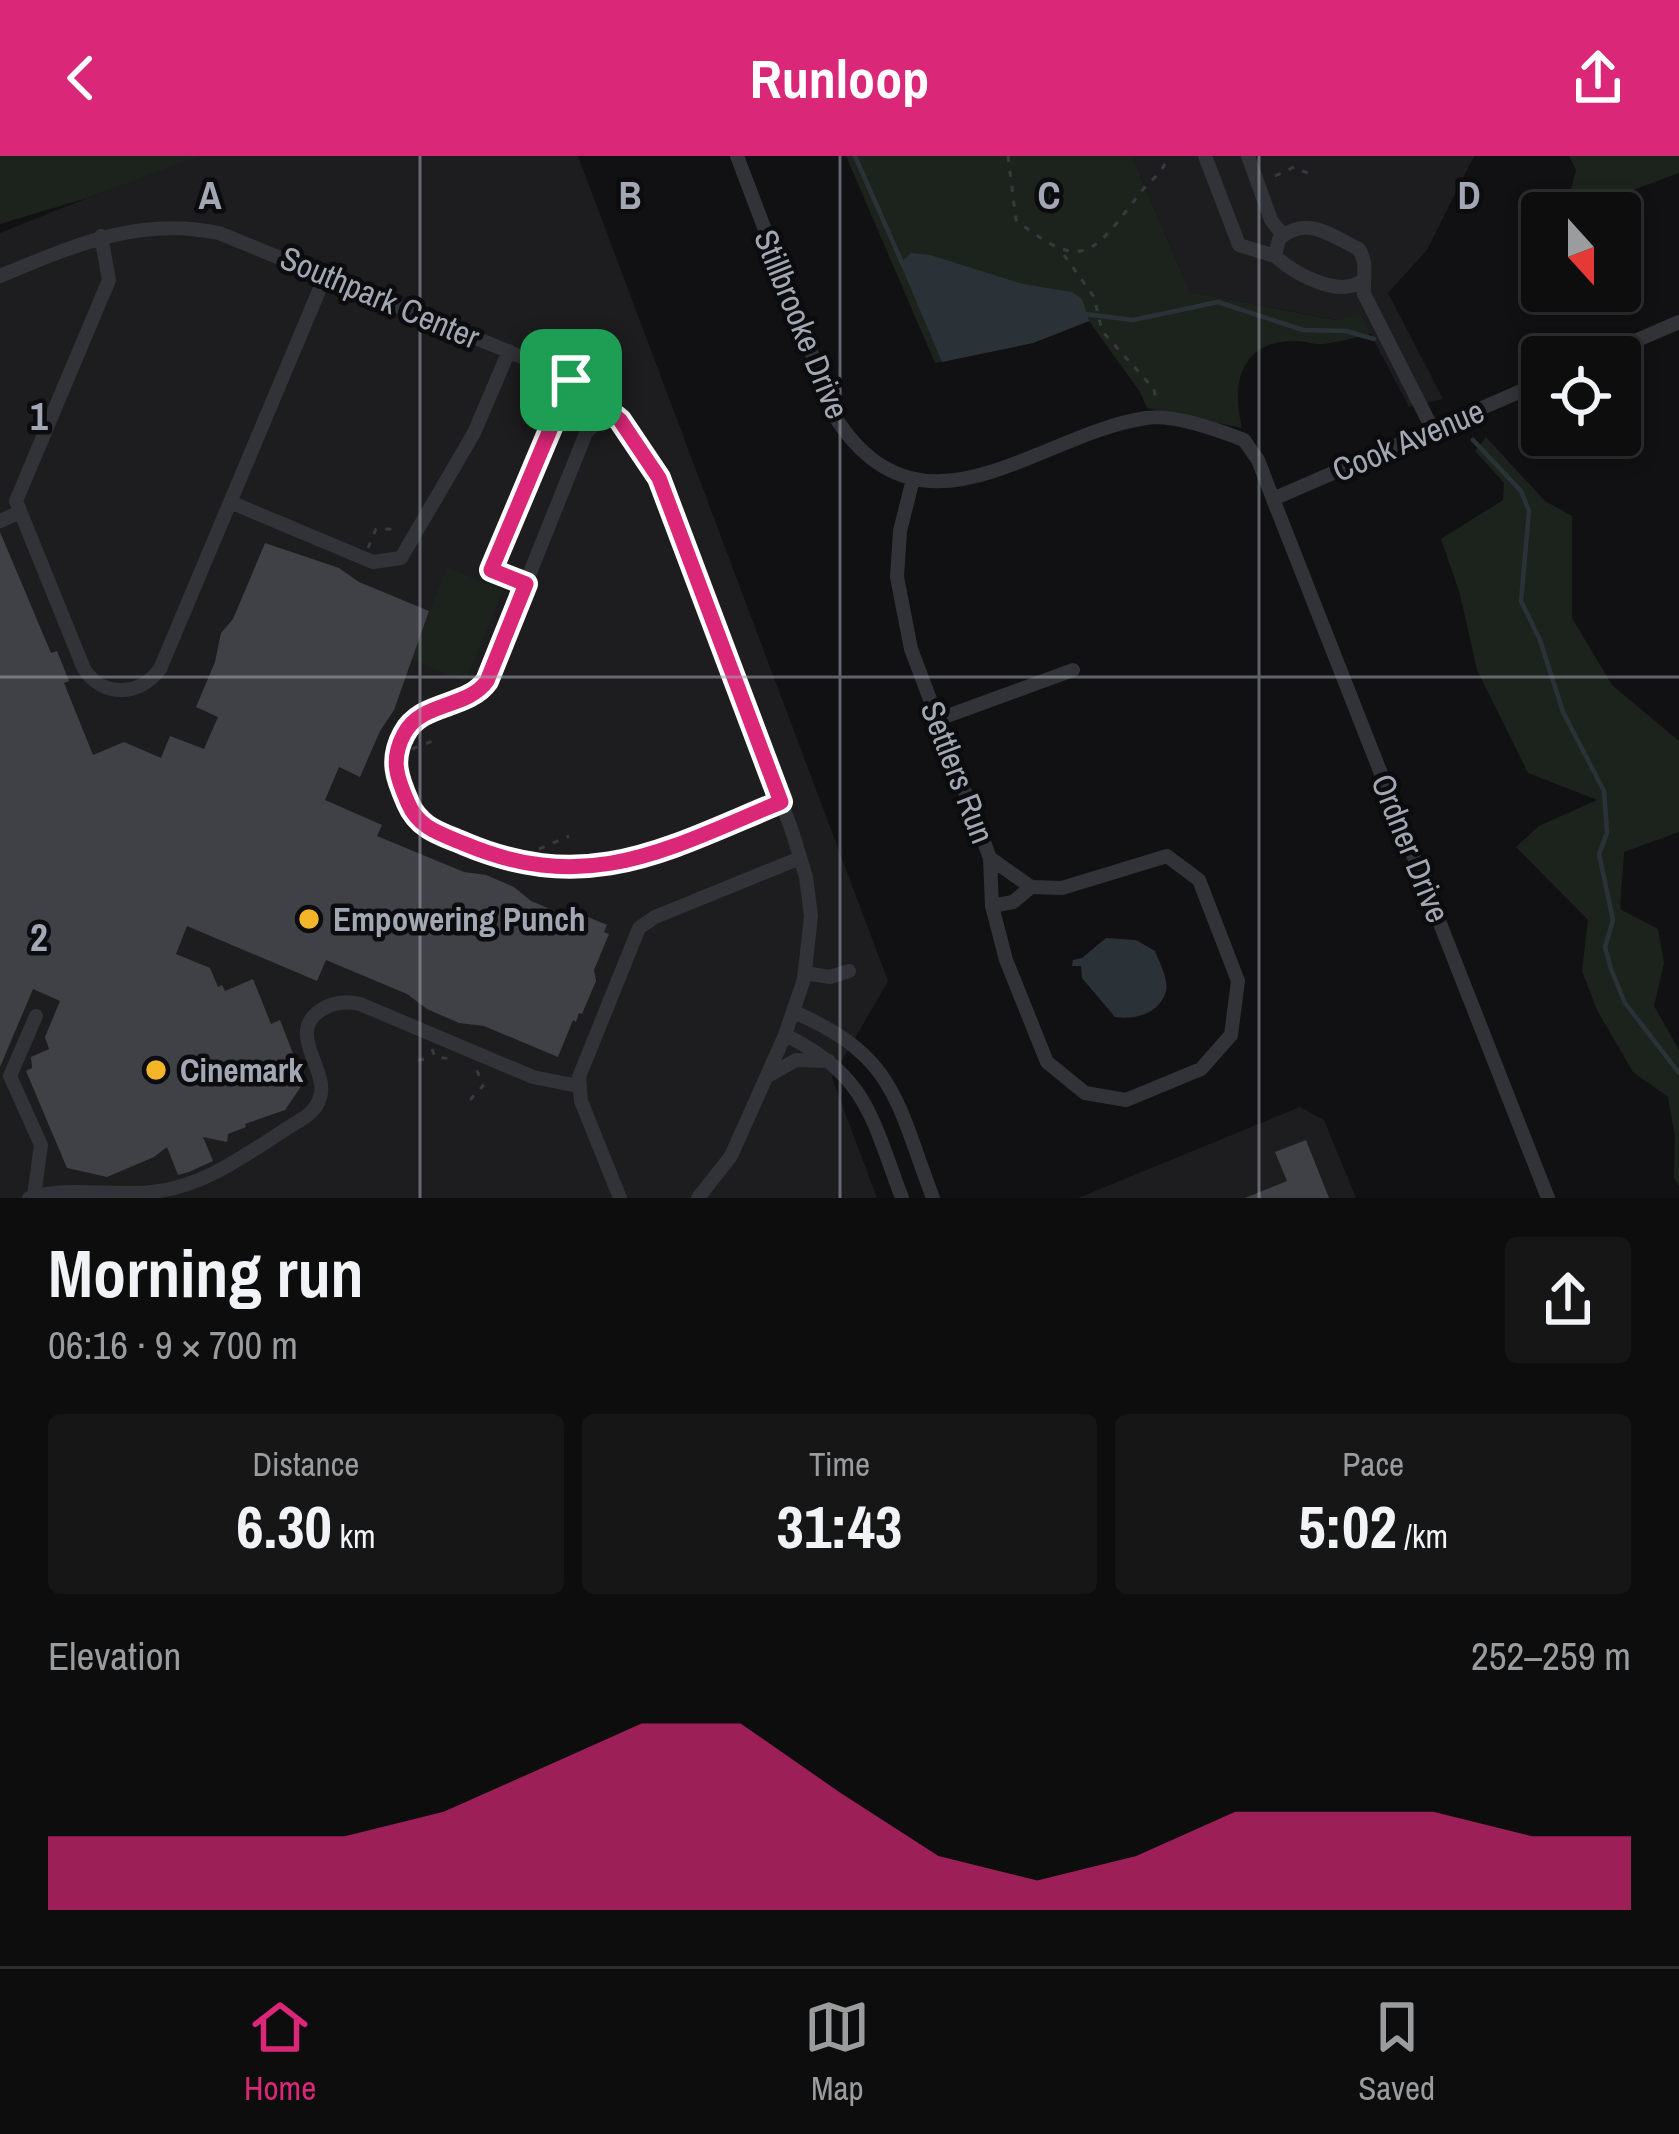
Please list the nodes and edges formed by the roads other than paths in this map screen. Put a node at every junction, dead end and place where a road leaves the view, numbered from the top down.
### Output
1 (737, 156) edge
2 (1204, 156) edge
3 (1248, 156) edge
4 (1283, 235) junction
5 (101, 236) junction
6 (1275, 256) junction
7 (326, 274) junction
8 (0, 276) edge
9 (1362, 281) junction
10 (1679, 322) edge
11 (1641, 338) edge
12 (509, 351) junction
13 (571, 380) junction
14 (1521, 391) edge
15 (608, 409) junction
16 (1432, 430) junction
17 (914, 479) junction
18 (1274, 499) junction
19 (230, 502) junction
20 (20, 512) junction
21 (0, 520) edge
22 (526, 584) junction
23 (1073, 670) dead end
24 (938, 719) junction
25 (781, 802) junction
26 (800, 858) junction
27 (990, 858) junction
28 (1030, 887) junction
29 (992, 906) junction
30 (849, 971) dead end
31 (806, 973) junction
32 (794, 1012) junction
33 (35, 1016) dead end
34 (784, 1035) junction
35 (829, 1061) junction
36 (767, 1076) junction
37 (578, 1086) junction
38 (710, 1185) junction
39 (31, 1197) edge
40 (723, 1197) edge
41 (620, 1198) edge
42 (698, 1198) edge
43 (902, 1198) edge
44 (933, 1198) edge
45 (1548, 1198) edge

1 - 17 street, Stillbrooke Drive
2 - 6 street
3 - 4 street
4 - 6 street
4 - 9 street
5 - 7 street, Southpark Center
5 - 8 street, Southpark Center
5 - 20 street
6 - 9 street
7 - 12 street, Southpark Center
7 - 19 street
9 - 16 street
10 - 11 street
12 - 13 street, Southpark Center
12 - 19 street
13 - 15 street, Southpark Center
13 - 22 street
14 - 16 street, Cook Avenue
15 - 22 street
15 - 25 street, Southpark Center
16 - 18 street, Cook Avenue
17 - 18 street
17 - 24 street, Settlers Run
18 - 45 street, Ordner Drive
19 - 20 street
20 - 21 street
22 - 25 street
23 - 24 street
24 - 27 street, Settlers Run
25 - 26 street, Southpark Center
26 - 31 street, Southpark Center
26 - 37 street
27 - 28 street
27 - 29 street, Settlers Run
28 - 29 street
28 - 29 street, Settlers Run
30 - 31 street
31 - 32 street, Southpark Center
32 - 34 street, Southpark Center
32 - 44 street
33 - 39 street
34 - 35 street
34 - 36 street, Southpark Center
35 - 36 street
35 - 43 street
36 - 38 street, Southpark Center
37 - 39 street
37 - 41 street
38 - 40 street
38 - 42 street, Southpark Center

